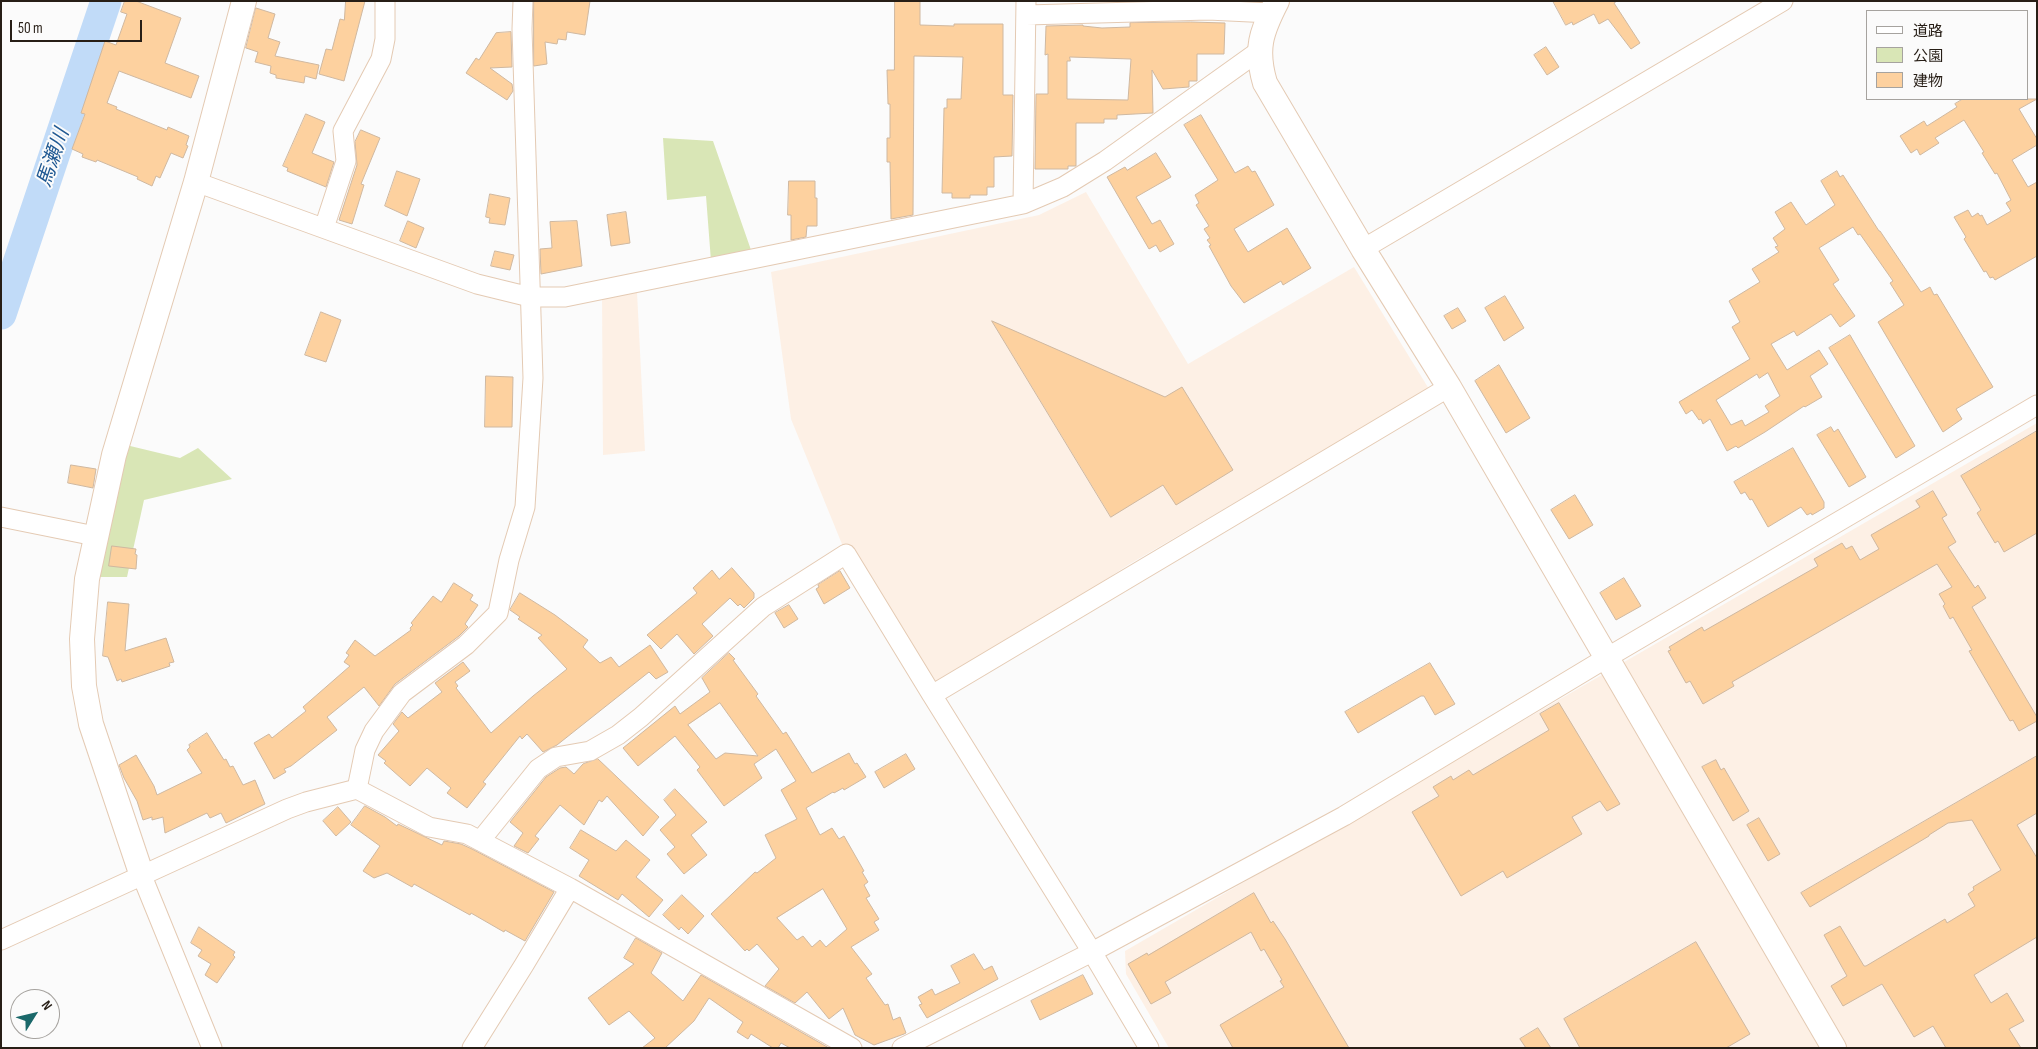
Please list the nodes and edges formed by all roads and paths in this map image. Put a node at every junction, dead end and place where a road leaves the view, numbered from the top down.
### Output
1 (244, 1) edge
2 (385, 1) edge
3 (523, 1) edge
4 (1783, 1) edge
5 (1208, 6) edge
6 (1124, 7) edge
7 (1274, 7) edge
8 (1026, 8) edge
9 (1259, 51) junction
10 (196, 182) junction
11 (1023, 204) junction
12 (324, 228) junction
13 (1362, 249) junction
14 (530, 297) junction
15 (1449, 387) junction
16 (2037, 406) edge
17 (1, 517) edge
18 (95, 536) junction
19 (1608, 657) junction
20 (932, 695) junction
21 (357, 789) junction
22 (480, 842) junction
23 (142, 876) junction
24 (570, 888) junction
25 (1, 940) edge
26 (1092, 952) junction
27 (212, 1048) edge
28 (472, 1048) edge
29 (852, 1048) edge
30 (902, 1048) edge
31 (1149, 1048) edge
32 (1834, 1048) edge

1 - 10 street
2 - 12 street
3 - 14 street
4 - 13 street
5 - 6 street
5 - 7 street
6 - 8 street
7 - 9 street
8 - 11 street
9 - 11 street
9 - 13 street
10 - 12 street
10 - 18 street
11 - 14 street
12 - 14 street
13 - 15 street
14 - 21 street
15 - 19 street
15 - 20 street
16 - 19 street
17 - 18 street
18 - 23 street
19 - 26 street
19 - 32 street
20 - 22 street
20 - 26 street
21 - 22 street
21 - 23 street
22 - 24 street
23 - 25 street
23 - 27 street
24 - 28 street
24 - 29 street
26 - 30 street
26 - 31 street

